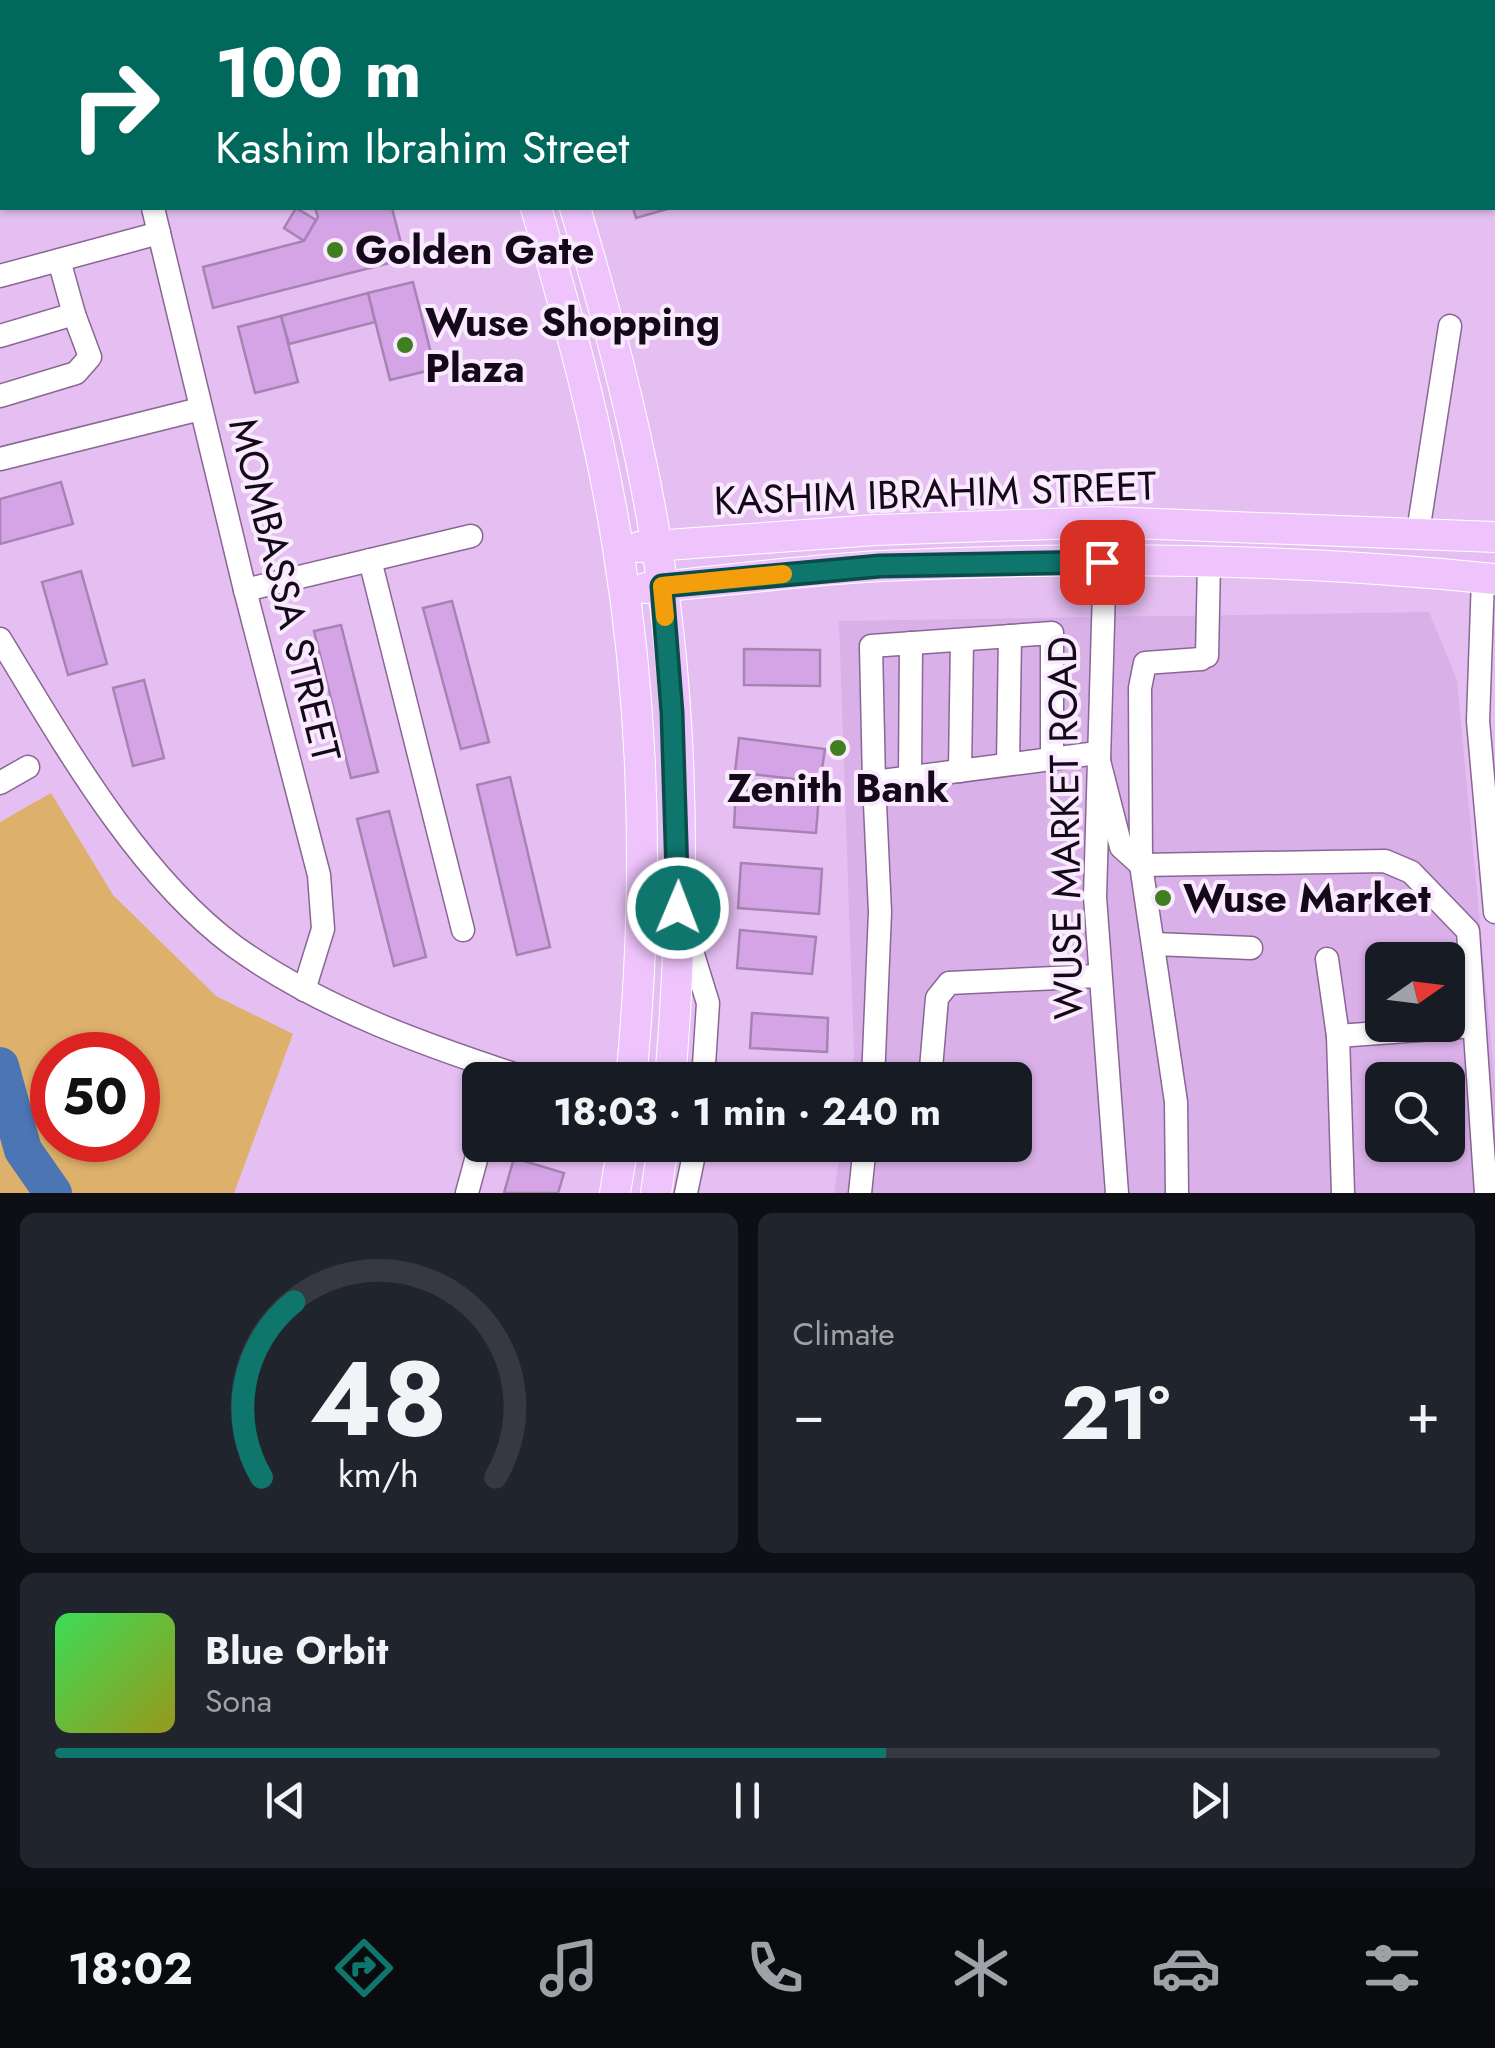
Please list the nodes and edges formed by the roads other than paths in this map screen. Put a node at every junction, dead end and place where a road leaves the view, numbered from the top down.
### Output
1 (154, 210) edge
2 (537, 210) edge
3 (576, 210) edge
4 (160, 233) junction
5 (59, 260) junction
6 (0, 276) edge
7 (74, 314) junction
8 (1450, 326) dead end
9 (0, 336) edge
10 (0, 396) edge
11 (200, 409) junction
12 (0, 459) edge
13 (1106, 522) junction
14 (1418, 532) junction
15 (472, 536) dead end
16 (1495, 537) edge
17 (657, 546) junction
18 (618, 548) junction
19 (370, 560) junction
20 (1102, 562) junction
21 (1209, 563) junction
22 (1489, 578) edge
23 (662, 586) junction
24 (245, 590) junction
25 (623, 590) junction
26 (1010, 636) junction
27 (0, 638) edge
28 (962, 640) junction
29 (911, 643) junction
30 (10, 676) edge
31 (1097, 753) junction
32 (1052, 758) junction
33 (1008, 764) junction
34 (28, 768) dead end
35 (960, 770) junction
36 (910, 778) junction
37 (874, 782) junction
38 (0, 784) edge
39 (1141, 865) junction
40 (678, 908) junction
41 (1495, 912) edge
42 (463, 930) dead end
43 (1156, 944) junction
44 (1251, 948) dead end
45 (1328, 959) dead end
46 (1099, 976) junction
47 (304, 990) junction
48 (1474, 1026) junction
49 (1338, 1036) junction
50 (469, 1062) edge
51 (633, 1062) edge
52 (671, 1062) edge
53 (705, 1062) edge
54 (874, 1062) edge
55 (931, 1062) edge
56 (475, 1162) edge
57 (620, 1162) edge
58 (661, 1162) edge
59 (692, 1162) edge
60 (863, 1162) edge
61 (467, 1193) edge
62 (615, 1193) edge
63 (656, 1193) edge
64 (686, 1193) edge
65 (860, 1193) edge
66 (1117, 1193) edge
67 (1177, 1193) edge
68 (1344, 1193) edge
69 (1486, 1193) edge

1 - 4 street, MOMBASSA STREET
2 - 18 main road
3 - 17 main road
4 - 5 street
4 - 11 street, MOMBASSA STREET
5 - 6 street
5 - 7 street
7 - 9 street
7 - 10 street
8 - 14 street
11 - 12 street
11 - 24 street, MOMBASSA STREET
13 - 14 main road, KASHIM IBRAHIM STREET
13 - 17 main road, KASHIM IBRAHIM STREET
13 - 20 street, WUSE MARKET ROAD
14 - 16 main road, KASHIM IBRAHIM STREET
15 - 19 street
17 - 18 main road, KASHIM IBRAHIM STREET
17 - 23 main road
18 - 25 main road
19 - 24 street
19 - 42 street
20 - 21 main road, KASHIM IBRAHIM STREET
20 - 23 main road, KASHIM IBRAHIM STREET
20 - 31 street, WUSE MARKET ROAD
21 - 22 main road, KASHIM IBRAHIM STREET
21 - 39 street
22 - 41 street
23 - 25 main road, KASHIM IBRAHIM STREET
23 - 40 main road
24 - 47 street, MOMBASSA STREET
25 - 51 main road
26 - 28 street
26 - 32 street
26 - 33 street
27 - 30 street
28 - 29 street
28 - 35 street
29 - 36 street
29 - 37 street
30 - 47 street
31 - 32 street
31 - 39 street
31 - 46 street, WUSE MARKET ROAD
32 - 33 street
33 - 35 street
34 - 38 street
35 - 36 street
36 - 37 street
37 - 54 street
39 - 43 street
39 - 48 street
40 - 52 main road
40 - 53 street
43 - 44 street
43 - 67 street
45 - 49 street
46 - 55 street
46 - 66 street, WUSE MARKET ROAD
47 - 50 street
48 - 49 street
48 - 69 street
49 - 68 street
56 - 61 street
57 - 62 main road
58 - 63 main road
59 - 64 street
60 - 65 street

